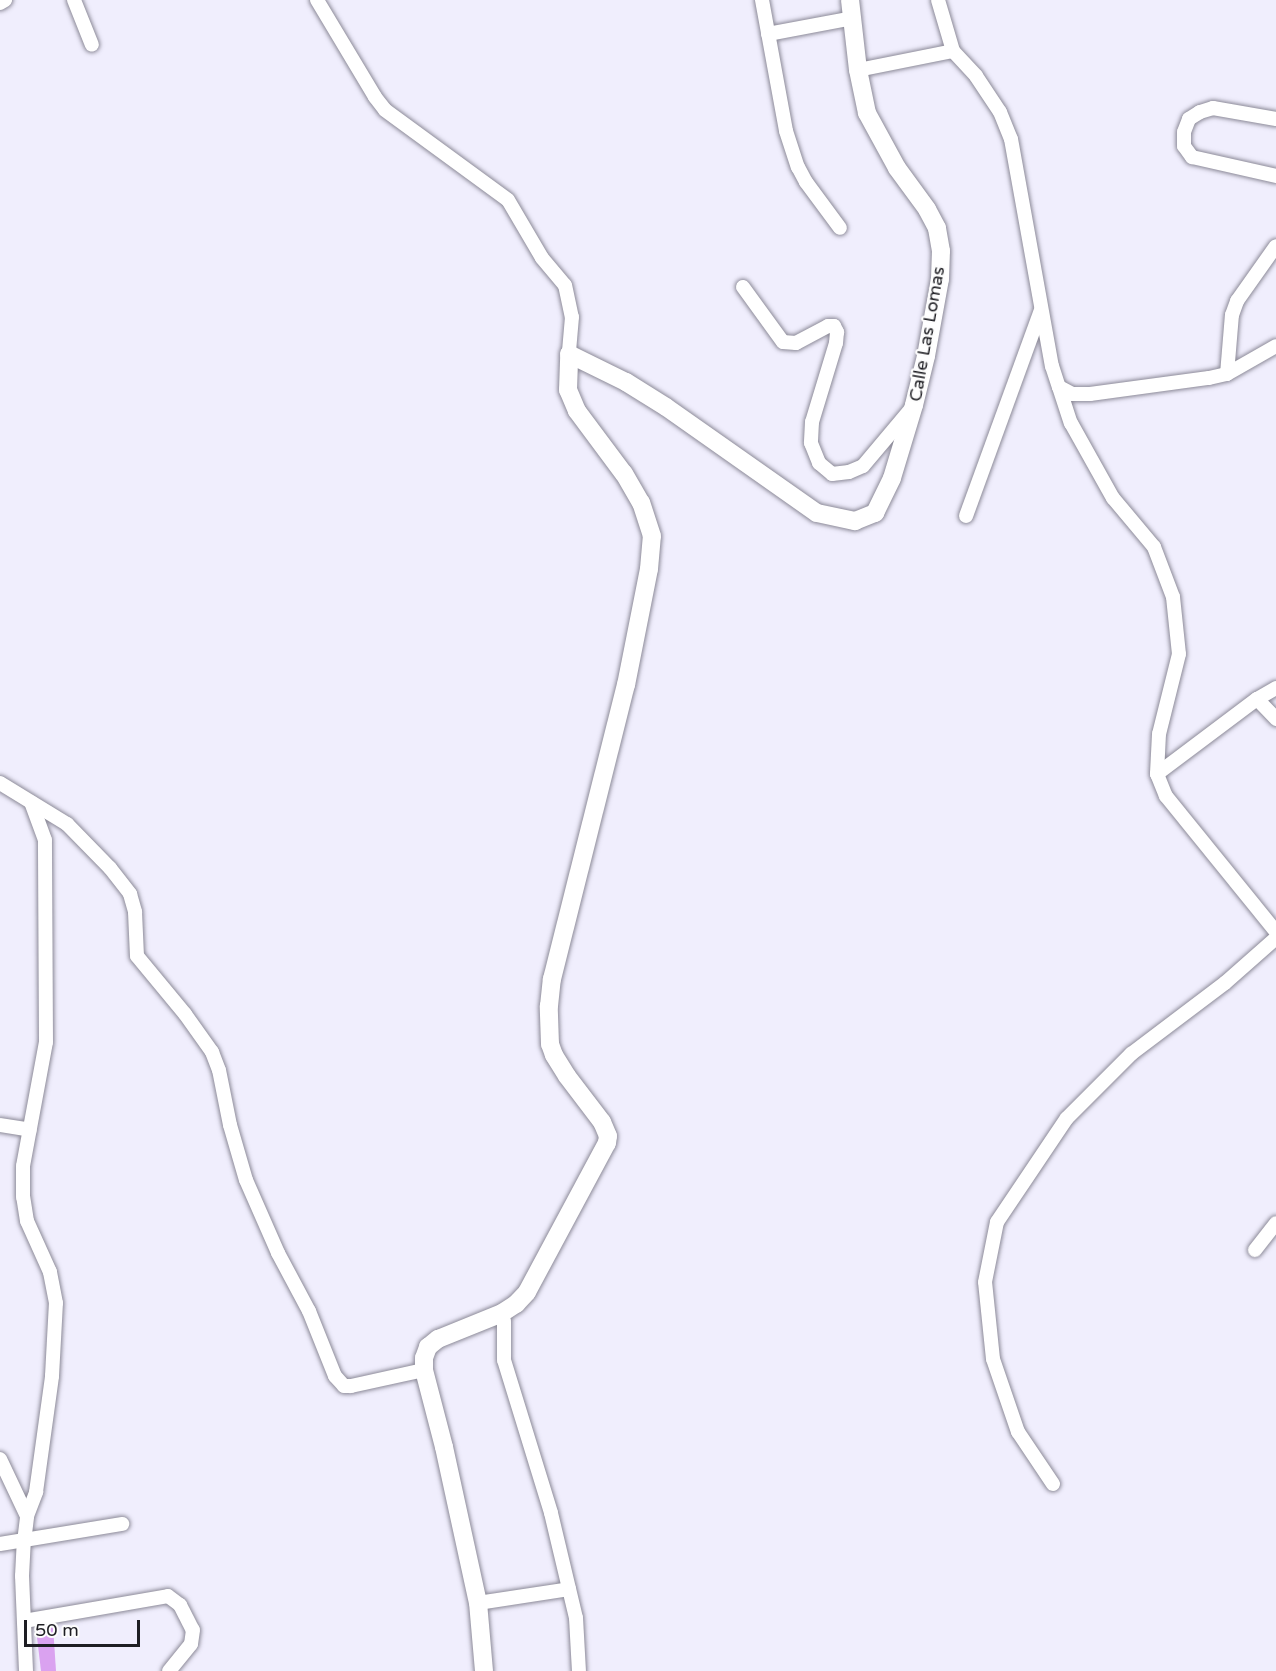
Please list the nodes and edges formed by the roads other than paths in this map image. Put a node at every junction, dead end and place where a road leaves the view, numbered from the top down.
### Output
1 (4, 0) edge
2 (74, 0) edge
3 (317, 0) edge
4 (762, 0) edge
5 (938, 0) edge
6 (0, 3) edge
7 (852, 9) edge
8 (768, 34) junction
9 (92, 45) dead end
10 (953, 51) junction
11 (858, 70) junction
12 (1276, 119) edge
13 (1276, 176) edge
14 (840, 228) dead end
15 (1276, 246) edge
16 (742, 287) dead end
17 (1042, 307) junction
18 (1276, 346) edge
19 (569, 354) junction
20 (1227, 374) junction
21 (1059, 387) junction
22 (914, 405) junction
23 (966, 516) dead end
24 (1276, 688) edge
25 (1257, 699) junction
26 (1276, 719) edge
27 (1157, 774) junction
28 (0, 783) edge
29 (32, 802) junction
30 (1276, 932) edge
31 (1276, 938) edge
32 (0, 1125) edge
33 (30, 1130) junction
34 (1276, 1223) edge
35 (1255, 1250) dead end
36 (502, 1312) junction
37 (424, 1371) junction
38 (0, 1459) edge
39 (1053, 1484) dead end
40 (27, 1516) junction
41 (122, 1524) dead end
42 (24, 1542) junction
43 (0, 1544) edge
44 (569, 1589) junction
45 (478, 1603) junction
46 (24, 1621) junction
47 (26, 1671) edge
48 (169, 1671) edge
49 (484, 1671) edge
50 (579, 1671) edge

1 - 6 street
2 - 9 street
3 - 19 street
4 - 8 street
5 - 10 street
7 - 8 street
7 - 11 street, Calle Las Lomas
8 - 14 street
10 - 11 street
10 - 17 street
11 - 22 street, Calle Las Lomas
12 - 13 street
15 - 20 street
16 - 22 street
17 - 21 street
17 - 23 street
18 - 20 street
19 - 22 street, Calle Las Lomas
19 - 36 street
20 - 21 street
21 - 27 street
24 - 25 street
25 - 26 street
25 - 27 street
27 - 30 street
28 - 29 street
29 - 33 street
29 - 37 street
31 - 39 street
32 - 33 street
33 - 40 street
34 - 35 street
36 - 37 street
36 - 44 street
37 - 45 street
38 - 40 street
40 - 42 street
41 - 42 street
42 - 43 street
42 - 46 street
44 - 45 street
44 - 50 street
45 - 49 street
46 - 47 street
46 - 48 street

